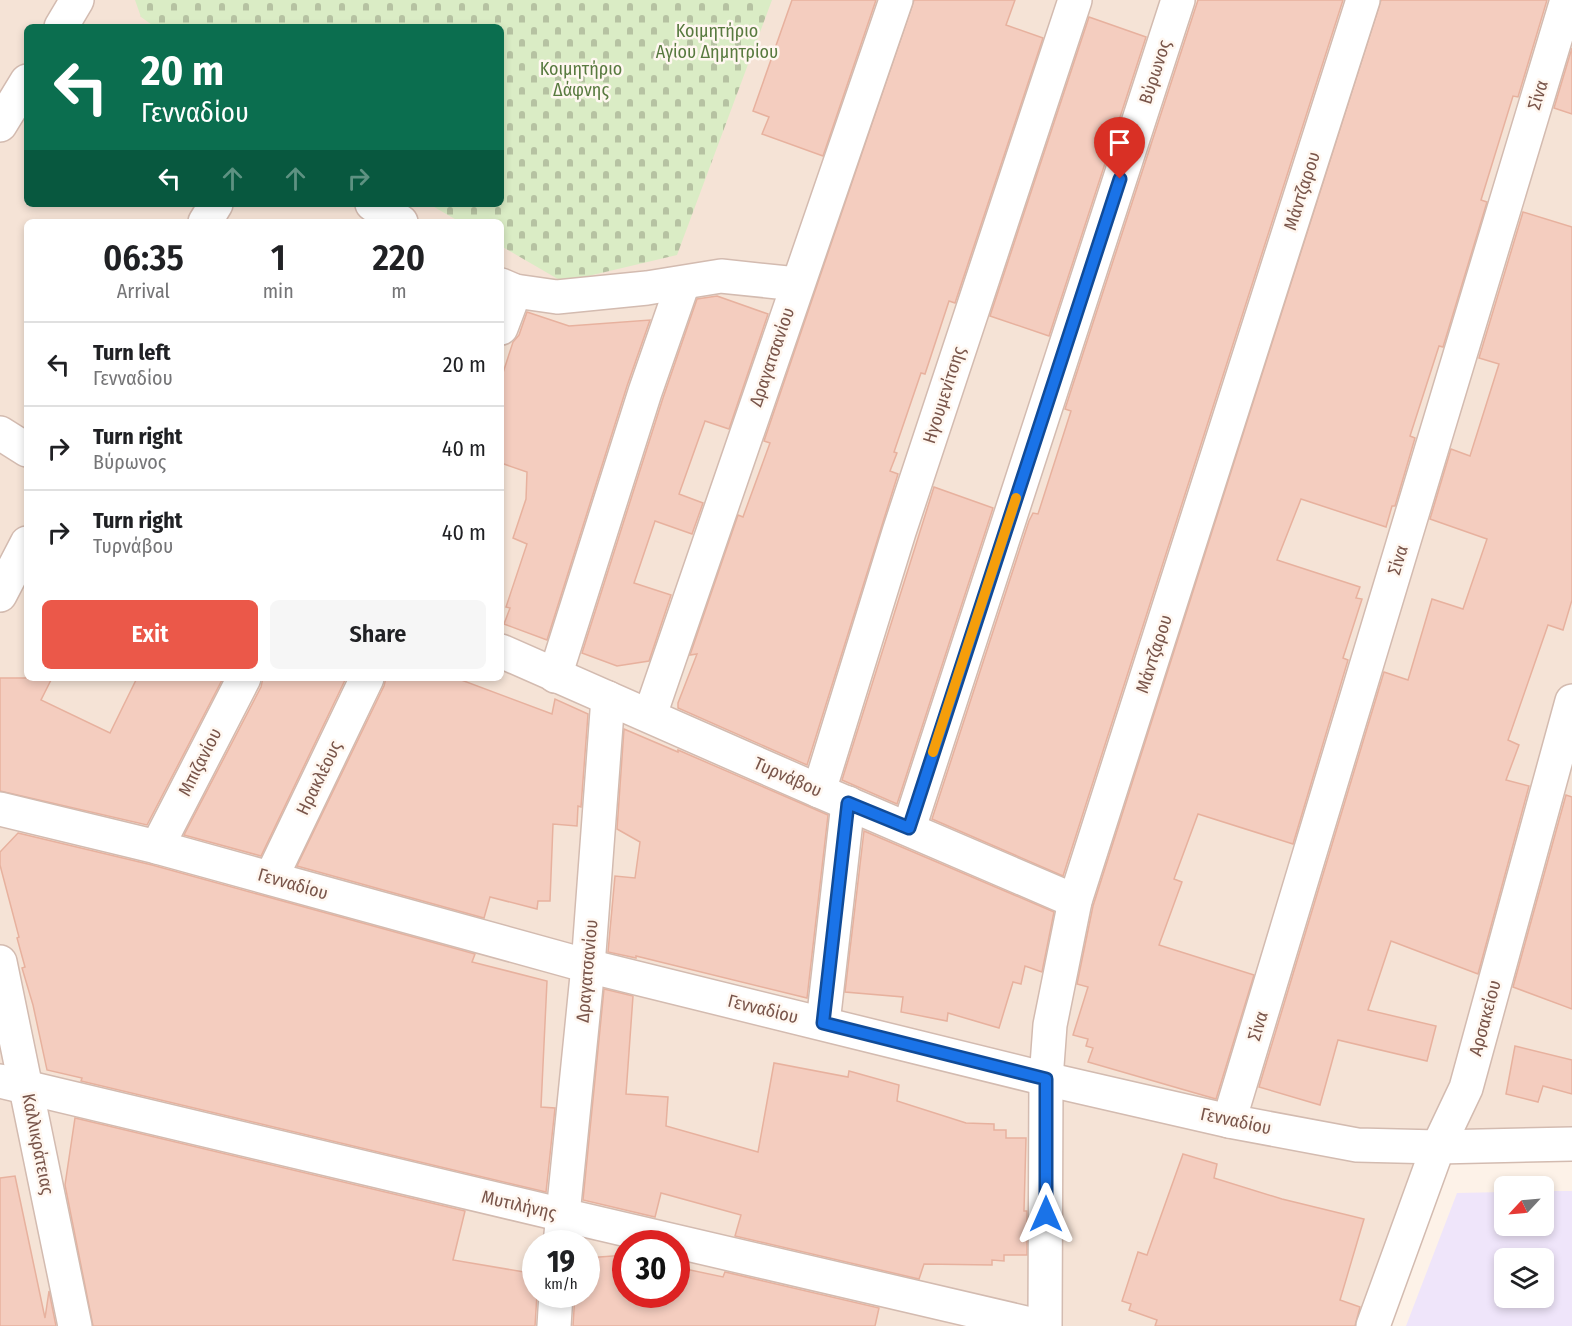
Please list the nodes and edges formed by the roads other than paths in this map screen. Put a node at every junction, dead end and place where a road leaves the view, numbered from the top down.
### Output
1 (78, 0) edge
2 (896, 0) edge
3 (1075, 0) edge
4 (1178, 0) edge
5 (1363, 0) edge
6 (1567, 0) edge
7 (63, 24) edge
8 (24, 86) edge
9 (0, 125) edge
10 (376, 207) edge
11 (396, 219) edge
12 (683, 283) junction
13 (797, 284) junction
14 (508, 288) edge
15 (504, 311) edge
16 (0, 433) edge
17 (24, 448) edge
18 (24, 549) edge
19 (0, 595) edge
20 (504, 652) edge
21 (555, 676) junction
22 (242, 681) edge
23 (366, 681) edge
24 (608, 698) junction
25 (1572, 701) edge
26 (650, 715) junction
27 (833, 797) junction
28 (0, 809) edge
29 (909, 828) junction
30 (157, 847) junction
31 (271, 878) junction
32 (1075, 901) junction
33 (0, 962) edge
34 (588, 966) junction
35 (823, 1023) junction
36 (1046, 1079) junction
37 (13, 1084) edge
38 (1229, 1121) junction
39 (1572, 1144) edge
40 (1438, 1147) junction
41 (562, 1229) edge
42 (555, 1308) edge
43 (75, 1326) edge
44 (554, 1326) edge
45 (1039, 1326) edge
46 (1045, 1326) edge
47 (1373, 1326) edge

1 - 7 street
2 - 13 street, Δραγατσανίου
3 - 27 street, Ηγουμενίτσης
4 - 29 street, Βύρωνος
5 - 32 street, Μάντζαρου
6 - 38 street, Σίνα
8 - 9 street
10 - 11 street
12 - 13 street
12 - 14 street
12 - 21 street
13 - 26 street, Δραγατσανίου
14 - 15 street
16 - 17 street
18 - 19 street
20 - 21 street, Τυρνάβου
21 - 24 street, Τυρνάβου
22 - 30 street, Μπιζανίου
23 - 31 street, Ηρακλέους
24 - 26 street, Τυρνάβου
24 - 34 street, Δραγατσανίου
25 - 40 street, Αρσακείου
26 - 27 street, Τυρνάβου
27 - 29 street, Τυρνάβου
27 - 35 street
28 - 30 street, Γενναδίου
29 - 32 street, Τυρνάβου
30 - 31 street, Γενναδίου
31 - 34 street, Γενναδίου
32 - 36 street, Μάντζαρου
33 - 37 street, Καλλικράτειας
34 - 35 street, Γενναδίου
34 - 41 street, Δραγατσανίου
35 - 36 street, Γενναδίου
36 - 38 street, Γενναδίου
36 - 46 street, Μάντζαρου
37 - 41 street, Μυτιλήνης
37 - 43 street, Καλλικράτειας
38 - 40 street, Γενναδίου
39 - 40 street, Γενναδίου
40 - 47 street, Αρσακείου
41 - 45 street, Μυτιλήνης
42 - 44 street

